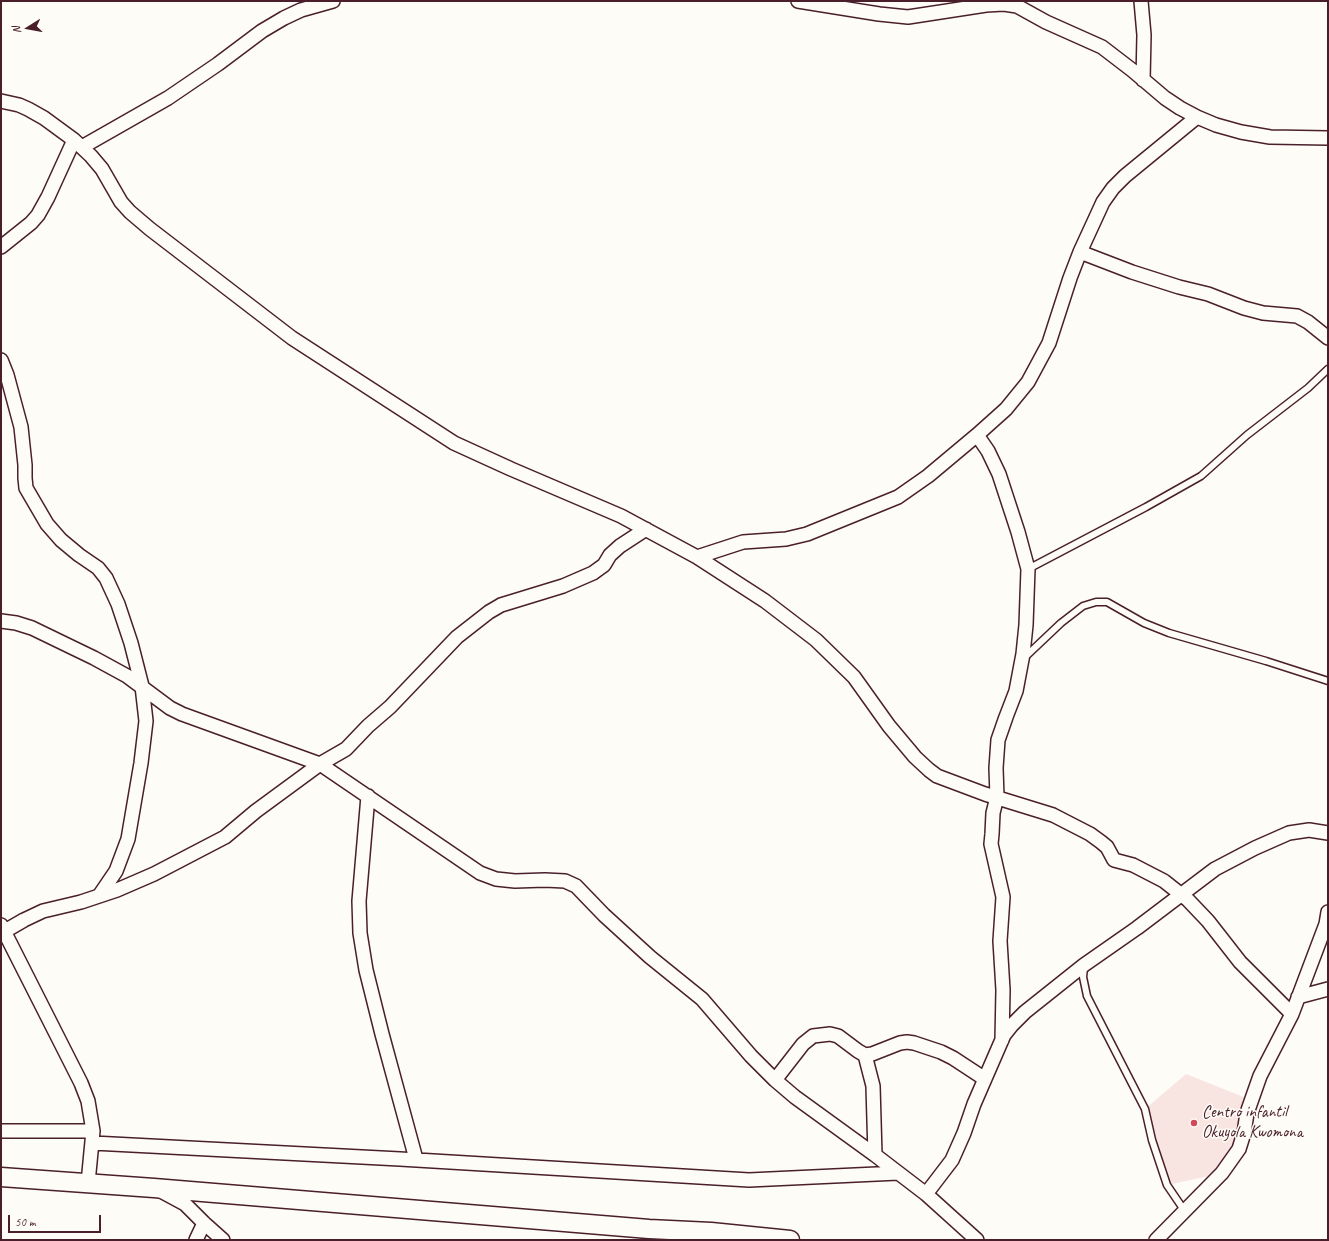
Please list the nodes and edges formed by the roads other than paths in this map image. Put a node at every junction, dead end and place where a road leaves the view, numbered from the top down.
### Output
1 (333, 1) edge
2 (798, 1) edge
3 (1141, 1) edge
4 (1017, 4) edge
5 (1143, 80) junction
6 (1, 101) edge
7 (1197, 116) junction
8 (1328, 138) edge
9 (78, 143) junction
10 (1, 247) edge
11 (1080, 252) junction
12 (1328, 338) edge
13 (1, 360) edge
14 (1328, 369) edge
15 (977, 435) junction
16 (646, 530) junction
17 (697, 557) junction
18 (1028, 569) junction
19 (1, 621) edge
20 (1022, 659) junction
21 (1328, 681) edge
22 (142, 686) junction
23 (320, 764) junction
24 (368, 796) junction
25 (997, 797) junction
26 (1328, 833) edge
27 (1181, 894) junction
28 (99, 896) junction
29 (1328, 912) edge
30 (3, 928) edge
31 (1084, 965) junction
32 (1328, 989) edge
33 (1298, 997) junction
34 (1292, 1014) junction
35 (1002, 1040) junction
36 (865, 1054) junction
37 (985, 1079) junction
38 (775, 1080) junction
39 (1, 1131) edge
40 (93, 1137) junction
41 (875, 1155) junction
42 (416, 1160) junction
43 (898, 1173) junction
44 (1, 1177) edge
45 (88, 1183) junction
46 (154, 1188) junction
47 (926, 1194) junction
48 (1184, 1210) junction
49 (204, 1223) junction
50 (196, 1240) edge
51 (223, 1240) edge
52 (790, 1240) edge
53 (977, 1240) edge
54 (1156, 1240) edge

1 - 9 street
2 - 4 street
3 - 5 street
4 - 5 street
5 - 7 street
6 - 9 street
7 - 8 street
7 - 11 street
9 - 10 street
9 - 16 street
11 - 12 street
11 - 15 street
13 - 22 street
14 - 18 lane
15 - 17 street
15 - 18 street
16 - 17 street
16 - 23 street
17 - 25 street
18 - 20 street
19 - 22 street
20 - 21 lane
20 - 25 street
22 - 23 street
22 - 28 street
23 - 24 street
23 - 28 street
24 - 38 street
24 - 42 street
25 - 27 street
25 - 35 street
26 - 27 street
27 - 31 street
27 - 34 street
28 - 30 street
29 - 33 street
30 - 40 street
31 - 35 street
31 - 48 lane
32 - 33 street
33 - 34 street
34 - 48 street
35 - 37 street
36 - 37 street
36 - 38 street
36 - 41 street
37 - 47 street
38 - 41 street
39 - 40 street
40 - 42 street
40 - 45 street
41 - 43 street
42 - 43 street
43 - 47 street
44 - 45 main road
45 - 46 main road
46 - 49 street
46 - 52 main road
47 - 53 street
48 - 54 street
49 - 50 street
49 - 51 street

